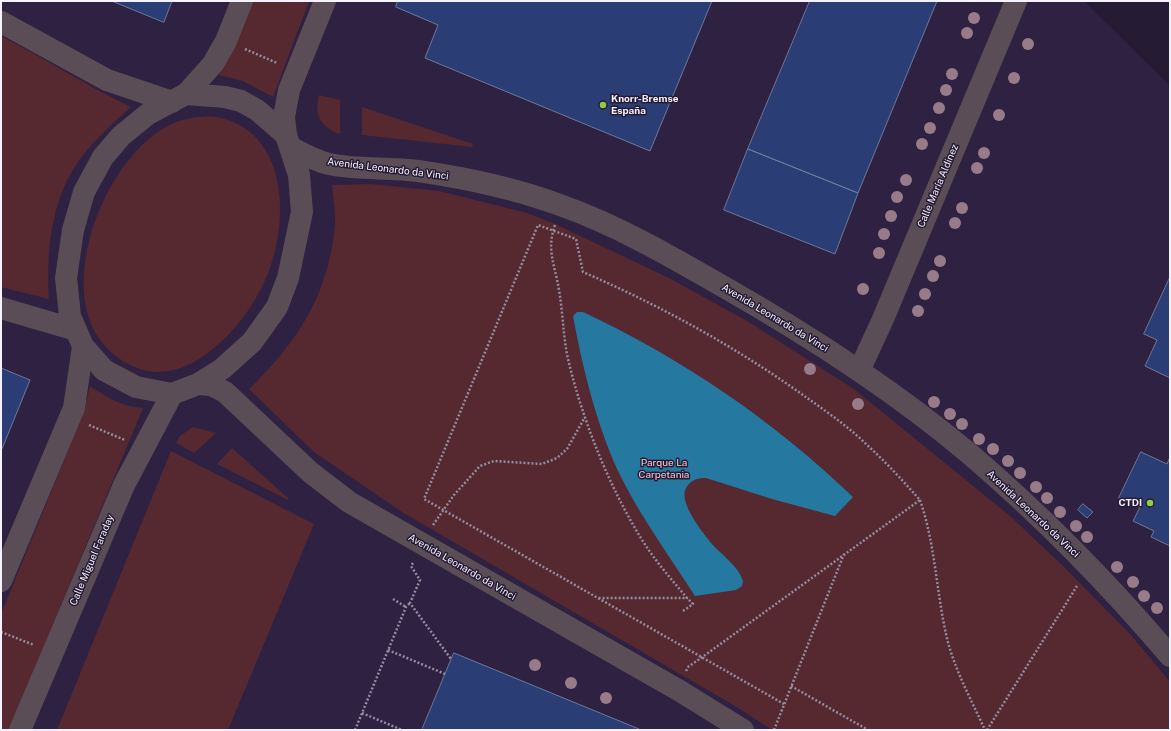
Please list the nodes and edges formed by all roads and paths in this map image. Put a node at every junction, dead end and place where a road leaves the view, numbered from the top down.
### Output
1 (242, 1) edge
2 (325, 1) edge
3 (1016, 1) edge
4 (1, 22) edge
5 (226, 41) junction
6 (296, 71) junction
7 (179, 98) junction
8 (288, 141) junction
9 (550, 238) dead end
10 (1, 308) edge
11 (79, 338) junction
12 (859, 371) junction
13 (198, 384) junction
14 (172, 394) junction
15 (585, 417) junction
16 (70, 418) junction
17 (143, 448) junction
18 (920, 500) junction
19 (444, 510) junction
20 (422, 544) junction
21 (844, 554) junction
22 (1, 581) edge
23 (1079, 584) dead end
24 (596, 598) junction
25 (687, 598) junction
26 (393, 600) dead end
27 (410, 603) junction
28 (406, 607) junction
29 (683, 611) dead end
30 (1, 632) edge
31 (388, 650) junction
32 (53, 653) junction
33 (1170, 656) edge
34 (700, 658) junction
35 (451, 659) dead end
36 (445, 674) dead end
37 (791, 686) junction
38 (680, 691) junction
39 (784, 704) junction
40 (362, 713) junction
41 (720, 724) edge
42 (20, 730) edge
43 (355, 730) edge
44 (402, 730) edge
45 (743, 730) edge
46 (774, 730) edge
47 (868, 730) edge
48 (986, 730) edge

1 - 5 street
2 - 6 street
3 - 12 street, Calle María Aldinez
4 - 7 street
5 - 6 path
5 - 7 street
6 - 8 street
7 - 8 street, Avenida Leonardo da Vinci
7 - 11 street
8 - 12 street, Avenida Leonardo da Vinci
8 - 13 street
9 - 15 path
10 - 11 street
11 - 14 street
11 - 16 street
12 - 33 street, Avenida Leonardo da Vinci
13 - 14 street
13 - 20 street, Avenida Leonardo da Vinci
14 - 17 street, Calle Miguel Faraday
15 - 19 path
15 - 25 path
16 - 17 path
16 - 22 street
17 - 32 street, Calle Miguel Faraday
18 - 19 path
18 - 21 path
18 - 48 path
19 - 20 path
19 - 24 path
20 - 27 path
20 - 38 street, Avenida Leonardo da Vinci
21 - 34 path
21 - 37 path
23 - 48 path
24 - 25 path
24 - 34 path
25 - 29 path
26 - 28 path
27 - 28 path
27 - 35 path
28 - 31 path
30 - 32 path
31 - 36 path
31 - 40 path
32 - 42 street, Calle Miguel Faraday
34 - 38 path
34 - 39 path
37 - 39 path
37 - 47 path
38 - 41 street, Avenida Leonardo da Vinci
39 - 46 path
40 - 43 path
40 - 44 path
41 - 45 street, Avenida Leonardo da Vinci

